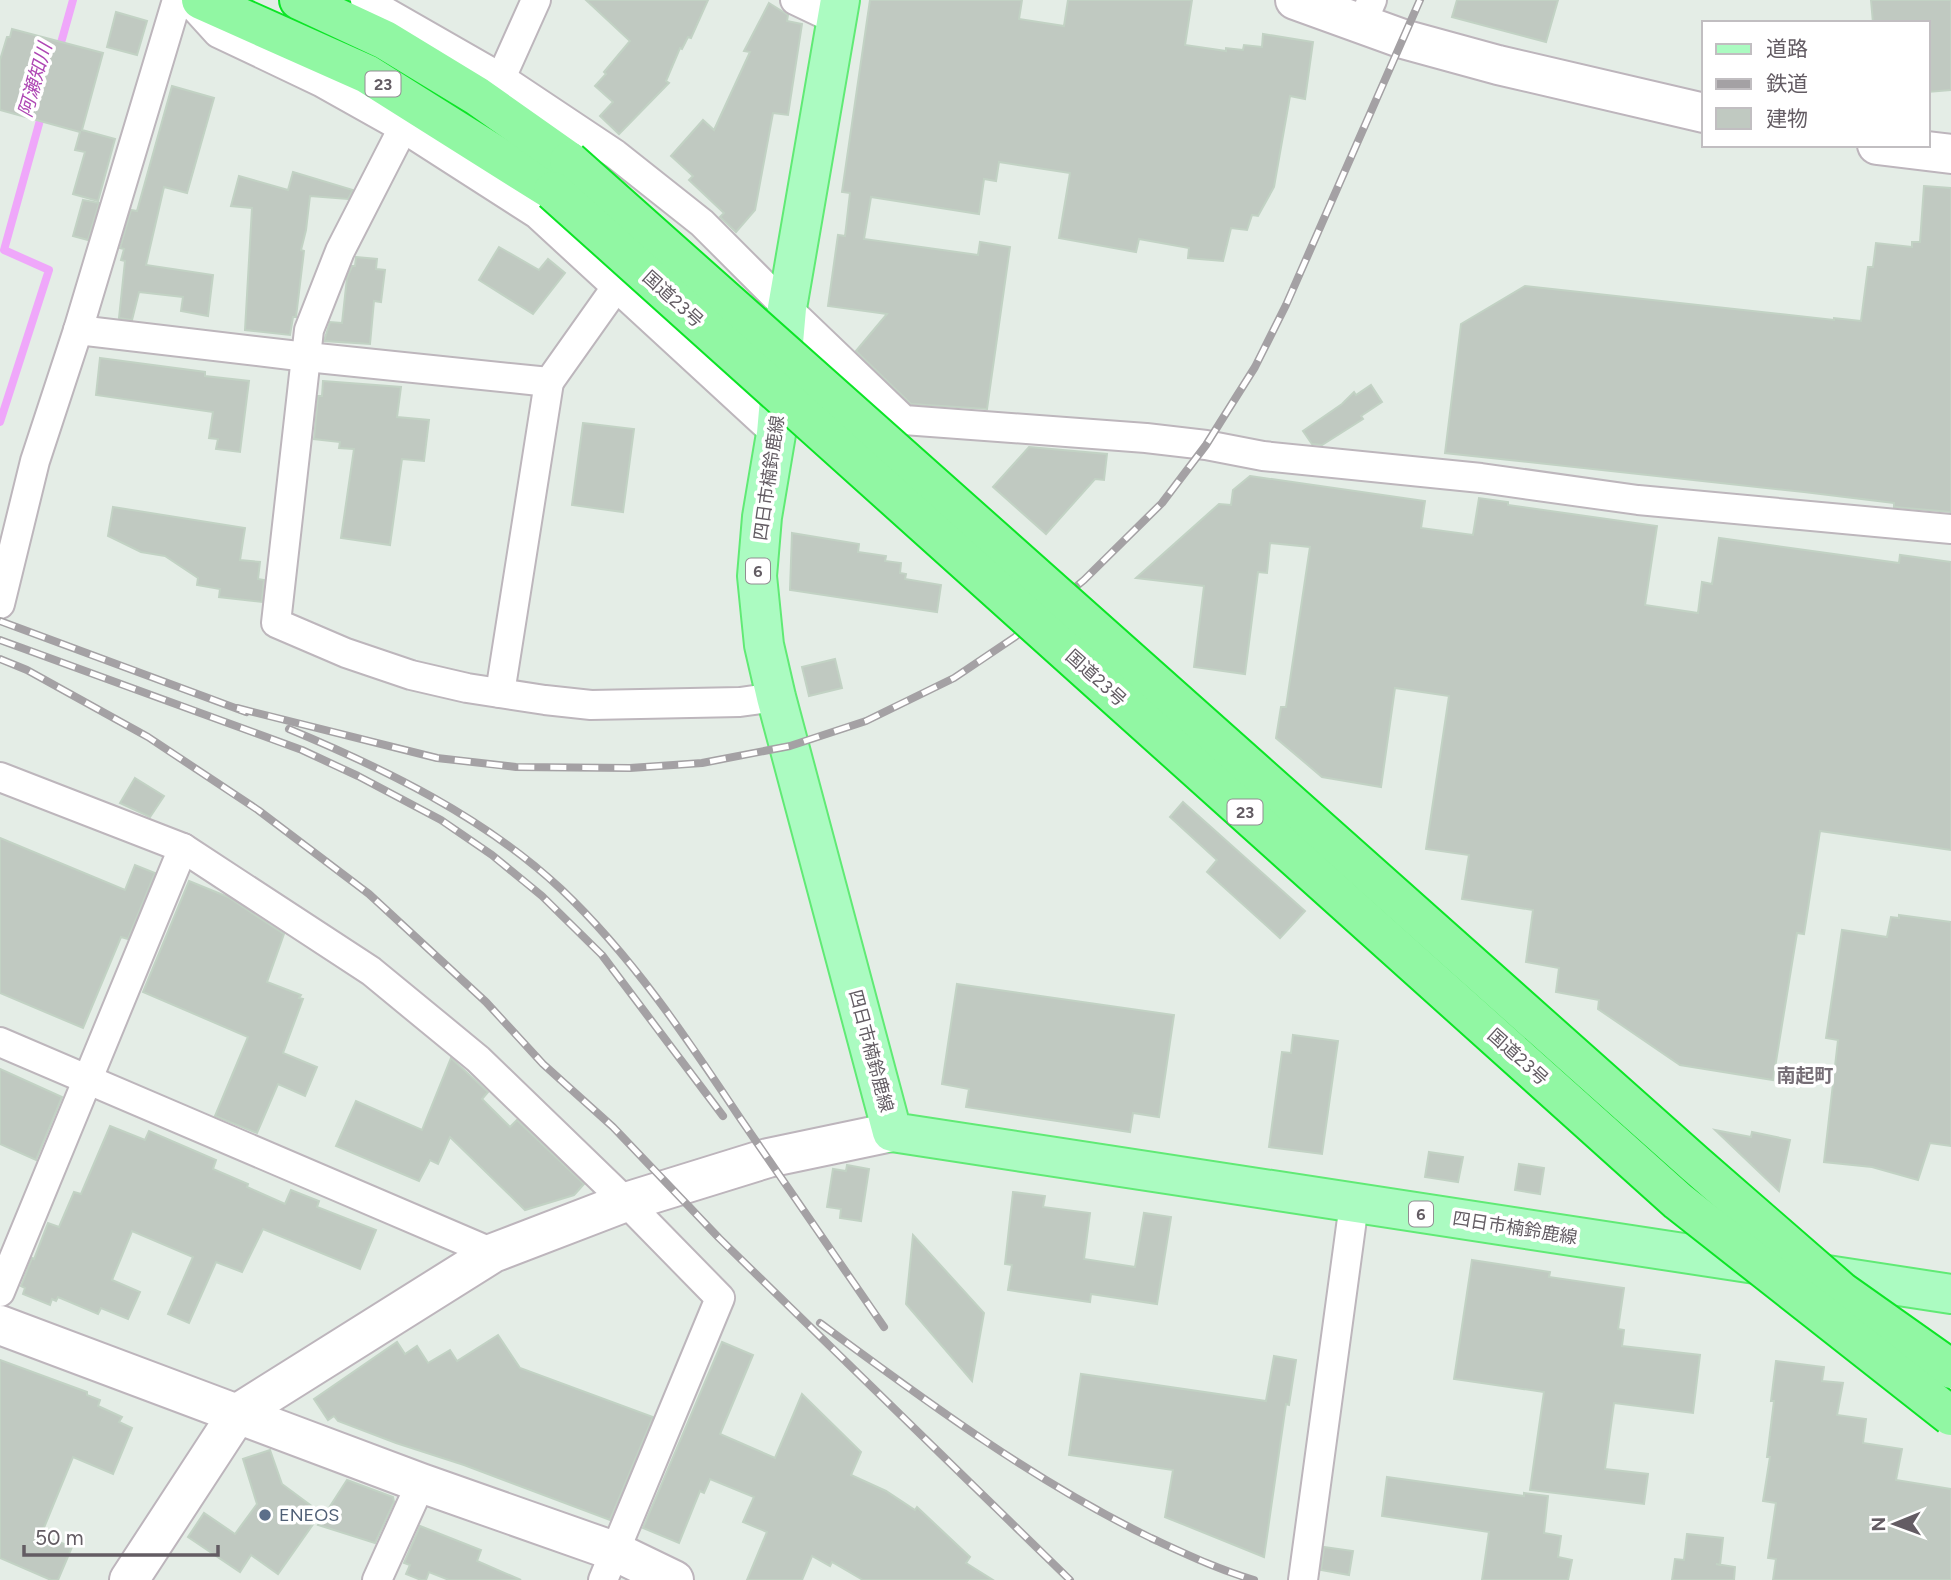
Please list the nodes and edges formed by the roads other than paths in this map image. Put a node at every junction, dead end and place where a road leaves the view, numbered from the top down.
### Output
1 (177, 0) edge
2 (188, 0) edge
3 (201, 0) edge
4 (299, 0) edge
5 (365, 0) edge
6 (536, 0) edge
7 (795, 0) edge
8 (1295, 0) edge
9 (839, 10) edge
10 (1367, 12) edge
11 (501, 78) junction
12 (1702, 113) edge
13 (403, 128) junction
14 (1893, 147) edge
15 (1951, 154) edge
16 (561, 176) junction
17 (617, 286) junction
18 (787, 309) junction
19 (78, 330) junction
20 (307, 357) junction
21 (550, 382) junction
22 (776, 435) junction
23 (1951, 528) edge
24 (0, 604) edge
25 (500, 693) junction
26 (776, 698) junction
27 (0, 777) edge
28 (183, 848) junction
29 (0, 1042) edge
30 (87, 1078) junction
31 (892, 1132) junction
32 (626, 1202) junction
33 (1354, 1204) junction
34 (493, 1253) junction
35 (0, 1292) edge
36 (1951, 1294) edge
37 (0, 1325) edge
38 (1951, 1369) edge
39 (238, 1413) junction
40 (1951, 1416) edge
41 (421, 1483) junction
42 (609, 1566) edge
43 (129, 1580) edge
44 (377, 1580) edge
45 (674, 1580) edge
46 (1303, 1580) edge

1 - 19 street
2 - 13 street
3 - 16 highway, 国道23号 / 23
4 - 16 highway, 国道23号 / 23
5 - 11 street
6 - 11 street
7 - 9 street
8 - 10 street
9 - 18 main road, 四日市楠鈴鹿線 / 6
10 - 12 street
11 - 18 street
13 - 17 street
13 - 20 street
14 - 15 street
16 - 38 highway, 国道23号 / 23, bridge
16 - 40 highway, 国道23号 / 23, bridge
17 - 21 street
17 - 22 street
18 - 22 main road, 四日市楠鈴鹿線 / 6
18 - 23 street
19 - 20 street
19 - 24 street
20 - 21 street
20 - 25 street
21 - 25 street
22 - 26 main road, 四日市楠鈴鹿線 / 6
25 - 26 street
26 - 31 main road, 四日市楠鈴鹿線 / 6
27 - 28 street
28 - 30 street
28 - 32 street
29 - 30 street
30 - 34 street
30 - 35 street
31 - 32 street
31 - 33 main road, 四日市楠鈴鹿線 / 6
32 - 34 street
32 - 42 street
33 - 36 main road, 四日市楠鈴鹿線 / 6
33 - 46 street
34 - 39 street
37 - 39 street
39 - 41 street
39 - 43 street
41 - 42 street
41 - 44 street
42 - 45 street

